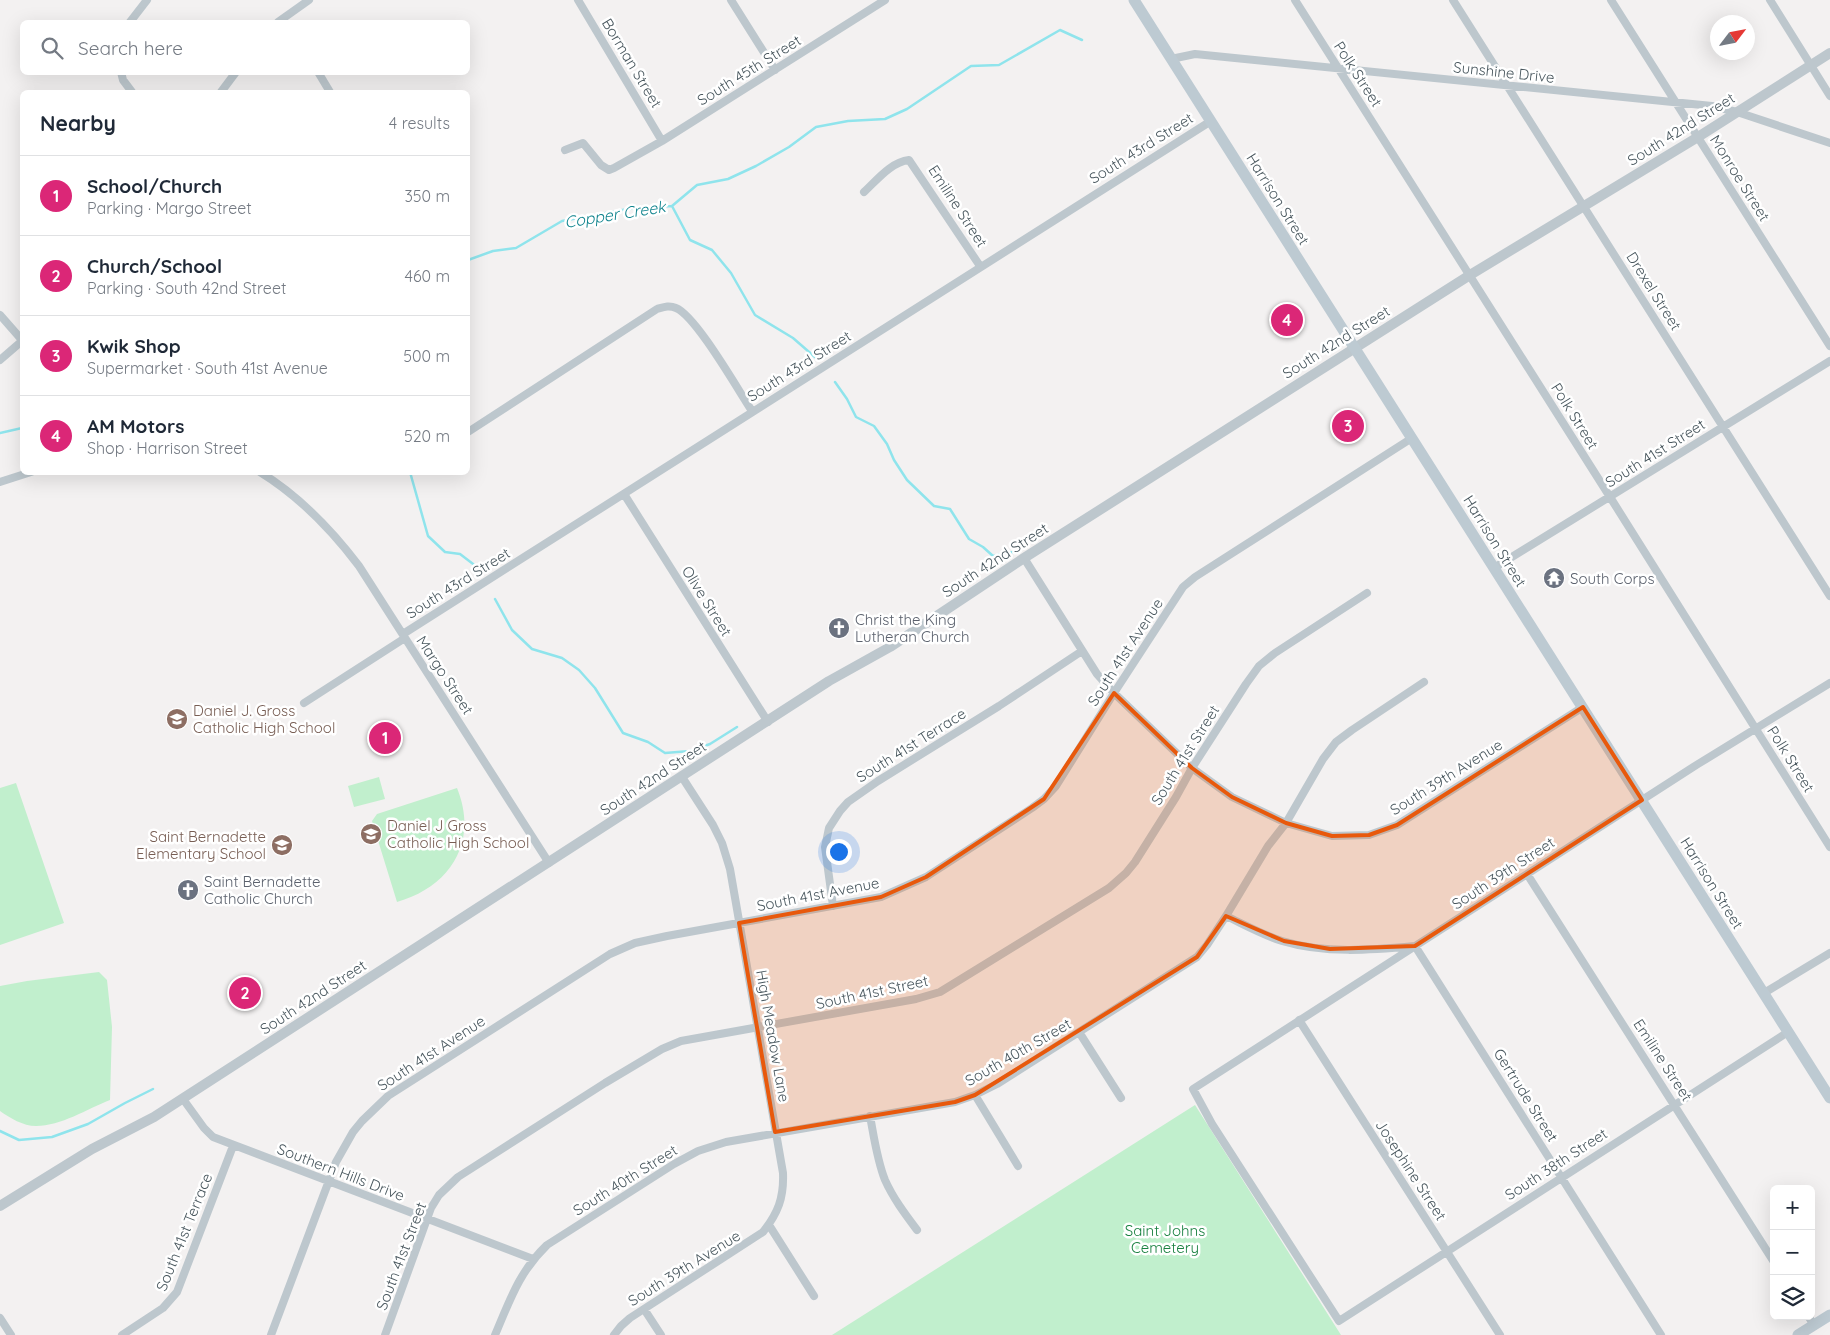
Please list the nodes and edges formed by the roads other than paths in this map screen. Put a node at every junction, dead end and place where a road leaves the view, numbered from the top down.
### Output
1 (147, 0) edge
2 (309, 0) edge
3 (578, 0) edge
4 (731, 0) edge
5 (885, 0) edge
6 (1134, 0) edge
7 (1295, 0) edge
8 (1453, 0) edge
9 (1611, 0) edge
10 (1770, 0) edge
11 (132, 20) edge
12 (284, 20) edge
13 (1830, 53) edge
14 (1171, 59) junction
15 (1811, 65) junction
16 (1339, 69) junction
17 (774, 70) junction
18 (122, 75) edge
19 (234, 75) edge
20 (320, 75) edge
21 (1508, 86) junction
22 (130, 90) edge
23 (222, 90) edge
24 (329, 90) edge
25 (1830, 96) edge
26 (1676, 102) junction
27 (1737, 112) junction
28 (1211, 121) junction
29 (1698, 137) junction
30 (662, 140) junction
31 (1830, 143) edge
32 (564, 150) dead end
33 (864, 192) dead end
34 (1584, 206) junction
35 (980, 266) junction
36 (1470, 275) junction
37 (0, 315) edge
38 (20, 338) edge
39 (20, 342) edge
40 (1830, 346) edge
41 (1355, 348) junction
42 (0, 360) edge
43 (1830, 361) edge
44 (752, 412) junction
45 (1723, 427) junction
46 (470, 431) edge
47 (1412, 438) junction
48 (22, 475) edge
49 (264, 475) edge
50 (0, 482) edge
51 (624, 494) junction
52 (1610, 497) junction
53 (1024, 558) junction
54 (1494, 568) junction
55 (1367, 593) dead end
56 (1830, 596) edge
57 (404, 636) junction
58 (1082, 651) junction
59 (1424, 682) dead end
60 (1830, 683) edge
61 (1114, 693) junction
62 (304, 703) dead end
63 (1582, 707) junction
64 (768, 722) junction
65 (1756, 729) junction
66 (1192, 768) junction
67 (682, 777) junction
68 (1642, 800) junction
69 (1286, 823) junction
70 (1830, 847) edge
71 (549, 864) junction
72 (1528, 874) junction
73 (833, 906) junction
74 (1226, 916) junction
75 (739, 923) junction
76 (1415, 946) junction
77 (1830, 953) edge
78 (1764, 993) junction
79 (1299, 1020) junction
80 (758, 1028) junction
81 (1079, 1032) junction
82 (1788, 1032) junction
83 (975, 1095) junction
84 (1120, 1098) dead end
85 (1830, 1098) edge
86 (183, 1099) junction
87 (1674, 1104) junction
88 (870, 1116) junction
89 (775, 1132) junction
90 (233, 1146) junction
91 (1018, 1166) dead end
92 (1562, 1177) junction
93 (329, 1181) junction
94 (0, 1206) edge
95 (428, 1219) junction
96 (769, 1225) junction
97 (916, 1230) dead end
98 (1446, 1251) junction
99 (1770, 1256) edge
100 (533, 1259) junction
101 (814, 1296) dead end
102 (644, 1309) junction
103 (1830, 1315) edge
104 (0, 1318) edge
105 (1339, 1321) joint
106 (1811, 1321) edge
107 (131, 1333) edge
108 (11, 1335) edge
109 (122, 1335) edge
110 (271, 1335) edge
111 (386, 1335) edge
112 (495, 1335) edge
113 (614, 1335) edge
114 (661, 1335) edge
115 (1500, 1335) edge
116 (1661, 1335) edge
117 (1798, 1335) edge

1 - 11 street
2 - 12 street
3 - 30 street, Borman Street
4 - 17 street
5 - 17 street, South 45th Street
6 - 14 main road, Harrison Street
7 - 16 street, Polk Street
8 - 21 street, Drexel Street
9 - 26 street, Monroe Street
10 - 15 street
13 - 15 street, South 42nd Street
14 - 16 street, Sunshine Drive
14 - 28 main road, Harrison Street
15 - 25 street
15 - 27 street, South 42nd Street
16 - 21 street, Sunshine Drive
16 - 36 street, Polk Street
17 - 30 street, South 45th Street
18 - 22 street
19 - 23 street
20 - 24 street
21 - 26 street, Sunshine Drive
21 - 34 street, Drexel Street
26 - 27 street, Sunshine Drive
26 - 29 street, Monroe Street
27 - 29 street, South 42nd Street
27 - 31 street, Sunshine Drive
28 - 35 street, South 43rd Street
28 - 41 main road, Harrison Street
29 - 34 street, South 42nd Street
29 - 40 street, Monroe Street
30 - 32 street, South 45th Street
33 - 35 street, Emiline Street
34 - 36 street, South 42nd Street
34 - 45 street, Drexel Street
35 - 44 street, South 43rd Street
36 - 41 street, South 42nd Street
36 - 52 street, Polk Street
37 - 38 street
39 - 42 street
41 - 47 main road, Harrison Street
41 - 53 street, South 42nd Street
43 - 45 street, South 41st Street
44 - 46 street
44 - 51 street, South 43rd Street
45 - 52 street, South 41st Street
45 - 56 street, Drexel Street
47 - 54 main road, Harrison Street
47 - 61 street, South 41st Avenue
48 - 50 street
49 - 57 street, Margo Street
51 - 57 street, South 43rd Street
51 - 64 street, Olive Street
52 - 54 street, South 41st Street
52 - 65 street, Polk Street
53 - 58 street, South 39th Avenue
53 - 64 street, South 42nd Street
54 - 63 main road, Harrison Street
55 - 66 street, South 41st Street
57 - 62 street, South 43rd Street
57 - 71 street, Margo Street
58 - 61 street, South 39th Avenue
58 - 73 street, South 41st Terrace
59 - 69 street, South 40th Street
60 - 65 street, South 39th Street
61 - 66 street, South 39th Avenue
61 - 73 street, South 41st Avenue
63 - 68 main road, Harrison Street
63 - 69 street, South 39th Avenue
64 - 67 street, South 42nd Street
65 - 68 street, South 39th Street
65 - 70 street, Polk Street
66 - 69 street, South 39th Avenue
66 - 80 street, South 41st Street
67 - 71 street, South 42nd Street
67 - 75 street, High Meadow Lane
68 - 72 street, South 39th Street
68 - 78 main road, Harrison Street
69 - 74 street, South 40th Street
71 - 86 street, South 42nd Street
72 - 76 street, South 39th Street
72 - 87 street, Emiline Street
73 - 75 street, South 41st Avenue
74 - 76 street
74 - 81 street, South 40th Street
75 - 80 street, High Meadow Lane
75 - 93 street, South 41st Avenue
76 - 79 street, South 39th Street
76 - 92 street, Gertrude Street
77 - 78 street
78 - 82 main road, Harrison Street
79 - 98 street, Josephine Street
79 - 105 street, South 39th Street
80 - 89 street, High Meadow Lane
80 - 95 street, South 41st Street
81 - 83 street, South 40th Street
81 - 84 street
82 - 85 main road, Harrison Street
82 - 87 street, South 38th Street
83 - 88 street, South 40th Street
83 - 91 street
86 - 90 street, Southern Hills Drive
86 - 94 street, South 42nd Street
87 - 92 street, South 38th Street
87 - 99 street, Emiline Street
88 - 89 street, South 40th Street
88 - 97 street
89 - 96 street, High Meadow Lane
89 - 100 street, South 40th Street
90 - 93 street, Southern Hills Drive
90 - 107 street, South 41st Terrace
92 - 98 street, South 38th Street
92 - 116 street, Gertrude Street
93 - 95 street, Southern Hills Drive
93 - 110 street, South 41st Avenue
95 - 100 street, Southern Hills Drive
95 - 111 street, South 41st Street
96 - 101 street
96 - 102 street, South 39th Avenue
98 - 105 street, South 38th Street
98 - 115 street, Josephine Street
100 - 112 street, South 40th Street
102 - 113 street, South 39th Avenue
102 - 114 street
103 - 106 main road
104 - 108 street
106 - 117 main road
107 - 109 street, South 41st Terrace

